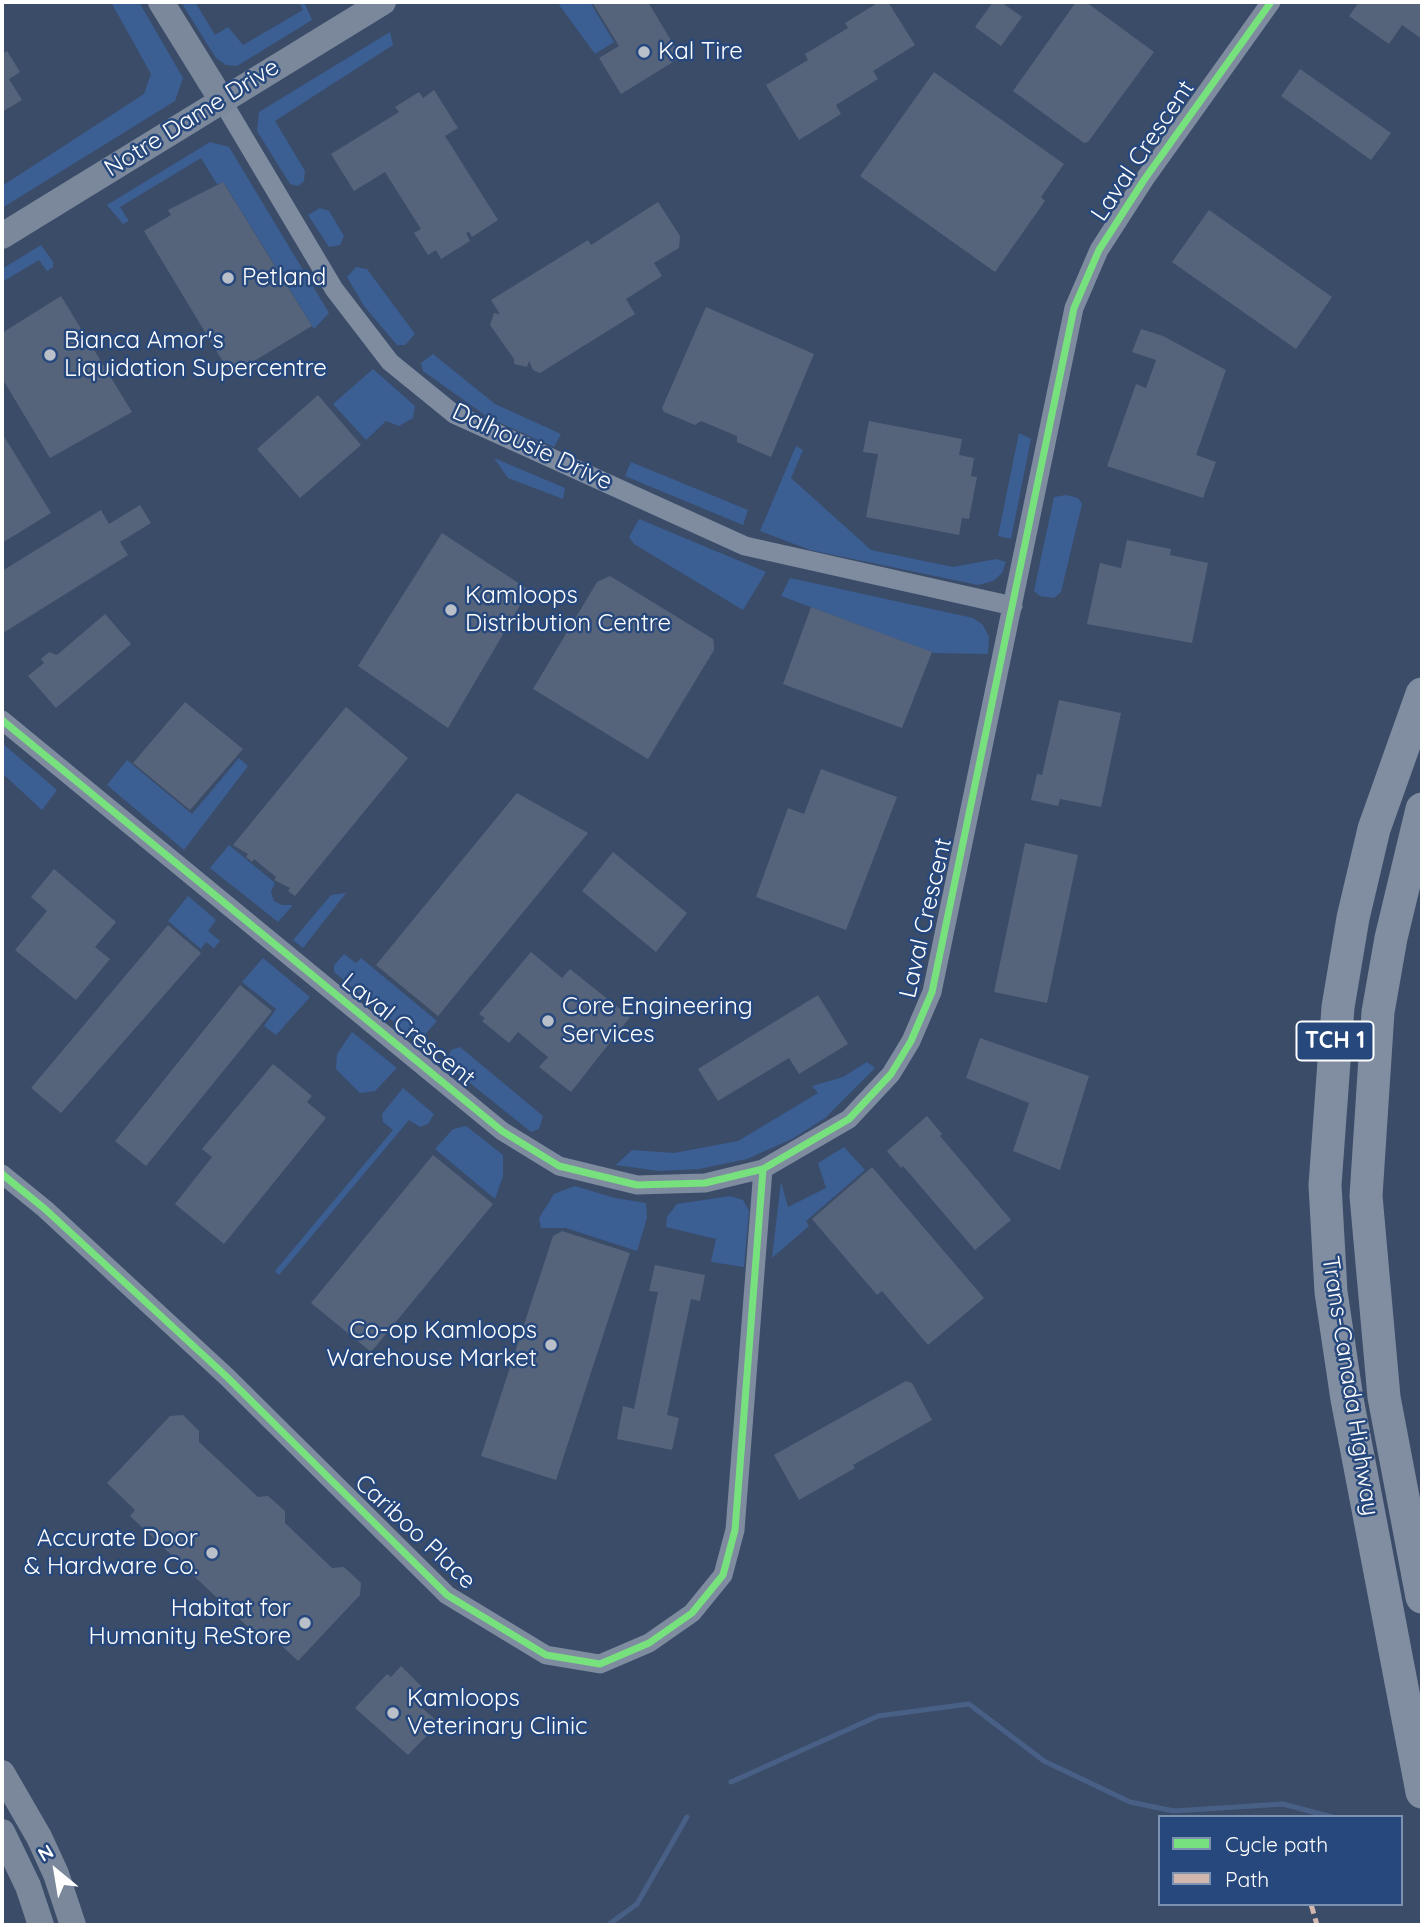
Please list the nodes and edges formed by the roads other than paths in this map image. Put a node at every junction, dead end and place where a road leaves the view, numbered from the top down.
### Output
1 (161, 2) edge
2 (383, 2) edge
3 (1271, 2) edge
4 (221, 100) junction
5 (2, 236) edge
6 (1013, 606) junction
7 (1422, 694) edge
8 (2, 720) edge
9 (1422, 809) edge
10 (1418, 835) edge
11 (763, 1169) junction
12 (2, 1174) edge
13 (1422, 1597) edge
14 (2, 1773) edge
15 (1422, 1793) edge
16 (2, 1832) edge
17 (41, 1925) edge
18 (73, 1925) edge

1 - 4 street, Dalhousie Drive
2 - 4 street, Notre Dame Drive
3 - 6 street, Laval Crescent
4 - 5 street, Notre Dame Drive
4 - 6 street, Dalhousie Drive
6 - 11 street, Laval Crescent
7 - 15 highway, Trans-Canada Highway / TCH 1
8 - 11 street, Laval Crescent
9 - 10 highway, Trans-Canada Highway / TCH 1
10 - 13 highway, Trans-Canada Highway / TCH 1
11 - 12 street, Cariboo Place
14 - 18 street
16 - 17 street

